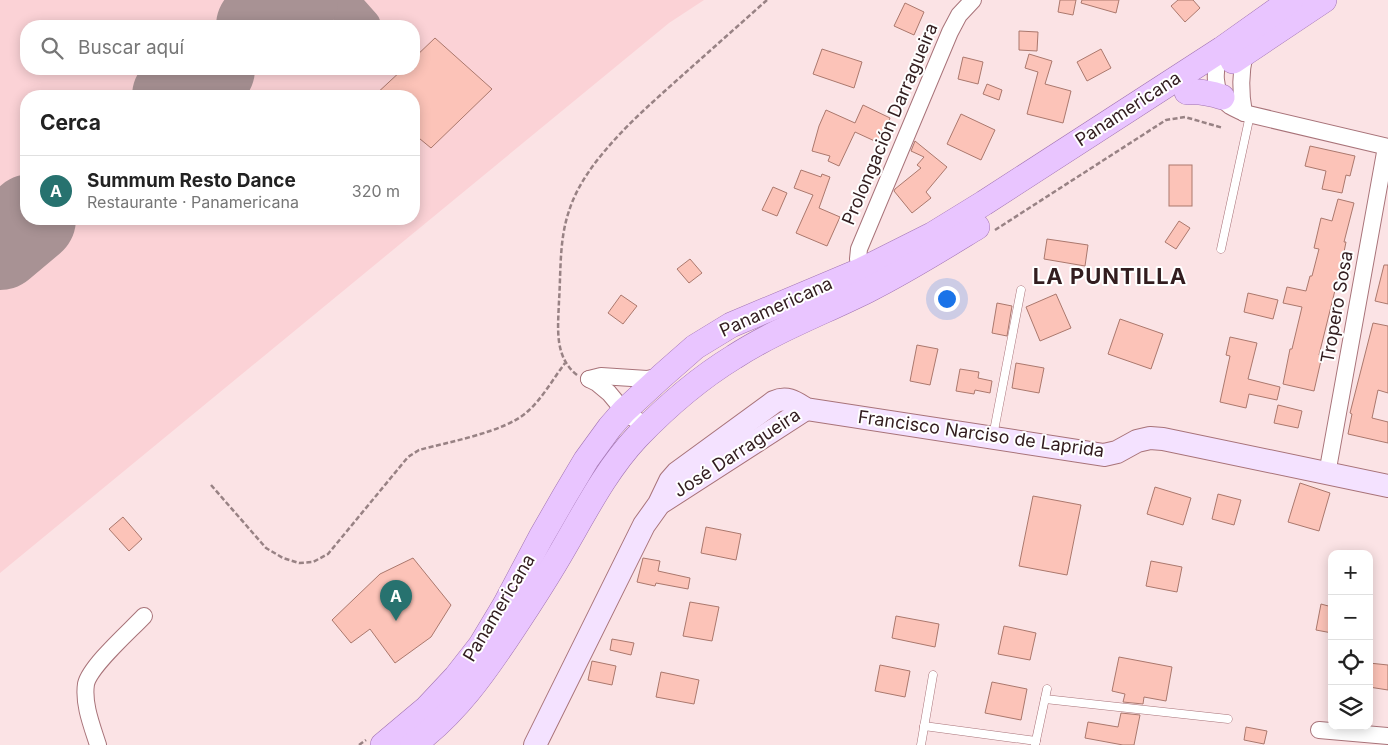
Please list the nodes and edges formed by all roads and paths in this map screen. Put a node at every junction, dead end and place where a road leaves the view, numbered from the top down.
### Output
1 (767, 0) edge
2 (973, 0) edge
3 (1291, 0) edge
4 (1324, 0) edge
5 (1234, 51) junction
6 (1215, 73) junction
7 (1187, 92) junction
8 (1222, 97) junction
9 (1247, 114) junction
10 (1387, 147) edge
11 (1221, 250) dead end
12 (862, 270) junction
13 (1020, 290) dead end
14 (565, 363) junction
15 (662, 376) junction
16 (589, 379) junction
17 (806, 409) joint
18 (624, 411) junction
19 (649, 426) junction
20 (993, 438) junction
21 (1327, 474) junction
22 (211, 485) dead end
23 (1388, 486) edge
24 (144, 616) dead end
25 (934, 675) dead end
26 (1046, 689) dead end
27 (1045, 699) junction
28 (1228, 720) dead end
29 (924, 726) junction
30 (1319, 730) dead end
31 (1388, 736) edge
32 (1036, 743) edge
33 (98, 745) edge
34 (384, 745) edge
35 (413, 745) edge
36 (535, 745) edge
37 (921, 745) edge

1 - 14 path
2 - 12 street, Prolongación Darragueira
3 - 5 main road, Panamericana
4 - 5 main road, Panamericana
5 - 6 main road, Panamericana
5 - 9 street
5 - 12 main road, Panamericana
6 - 7 main road, Panamericana
6 - 8 street
7 - 8 main road
7 - 19 main road, Panamericana
8 - 9 street
9 - 10 street
9 - 11 lane
10 - 21 street, Tropero Sosa
12 - 15 main road, Panamericana
13 - 20 lane
14 - 16 path
14 - 22 path
15 - 16 street
15 - 18 main road, Panamericana
16 - 18 street
17 - 20 street, Francisco Narciso de Laprida
17 - 36 street, José Darragueira
18 - 19 street
18 - 34 main road, Panamericana
19 - 35 main road, Panamericana
20 - 21 street, Francisco Narciso de Laprida
21 - 23 street, Francisco Narciso de Laprida
24 - 33 street
25 - 29 lane
26 - 27 lane
27 - 28 lane
27 - 32 lane
29 - 32 lane
29 - 37 lane
30 - 31 street

